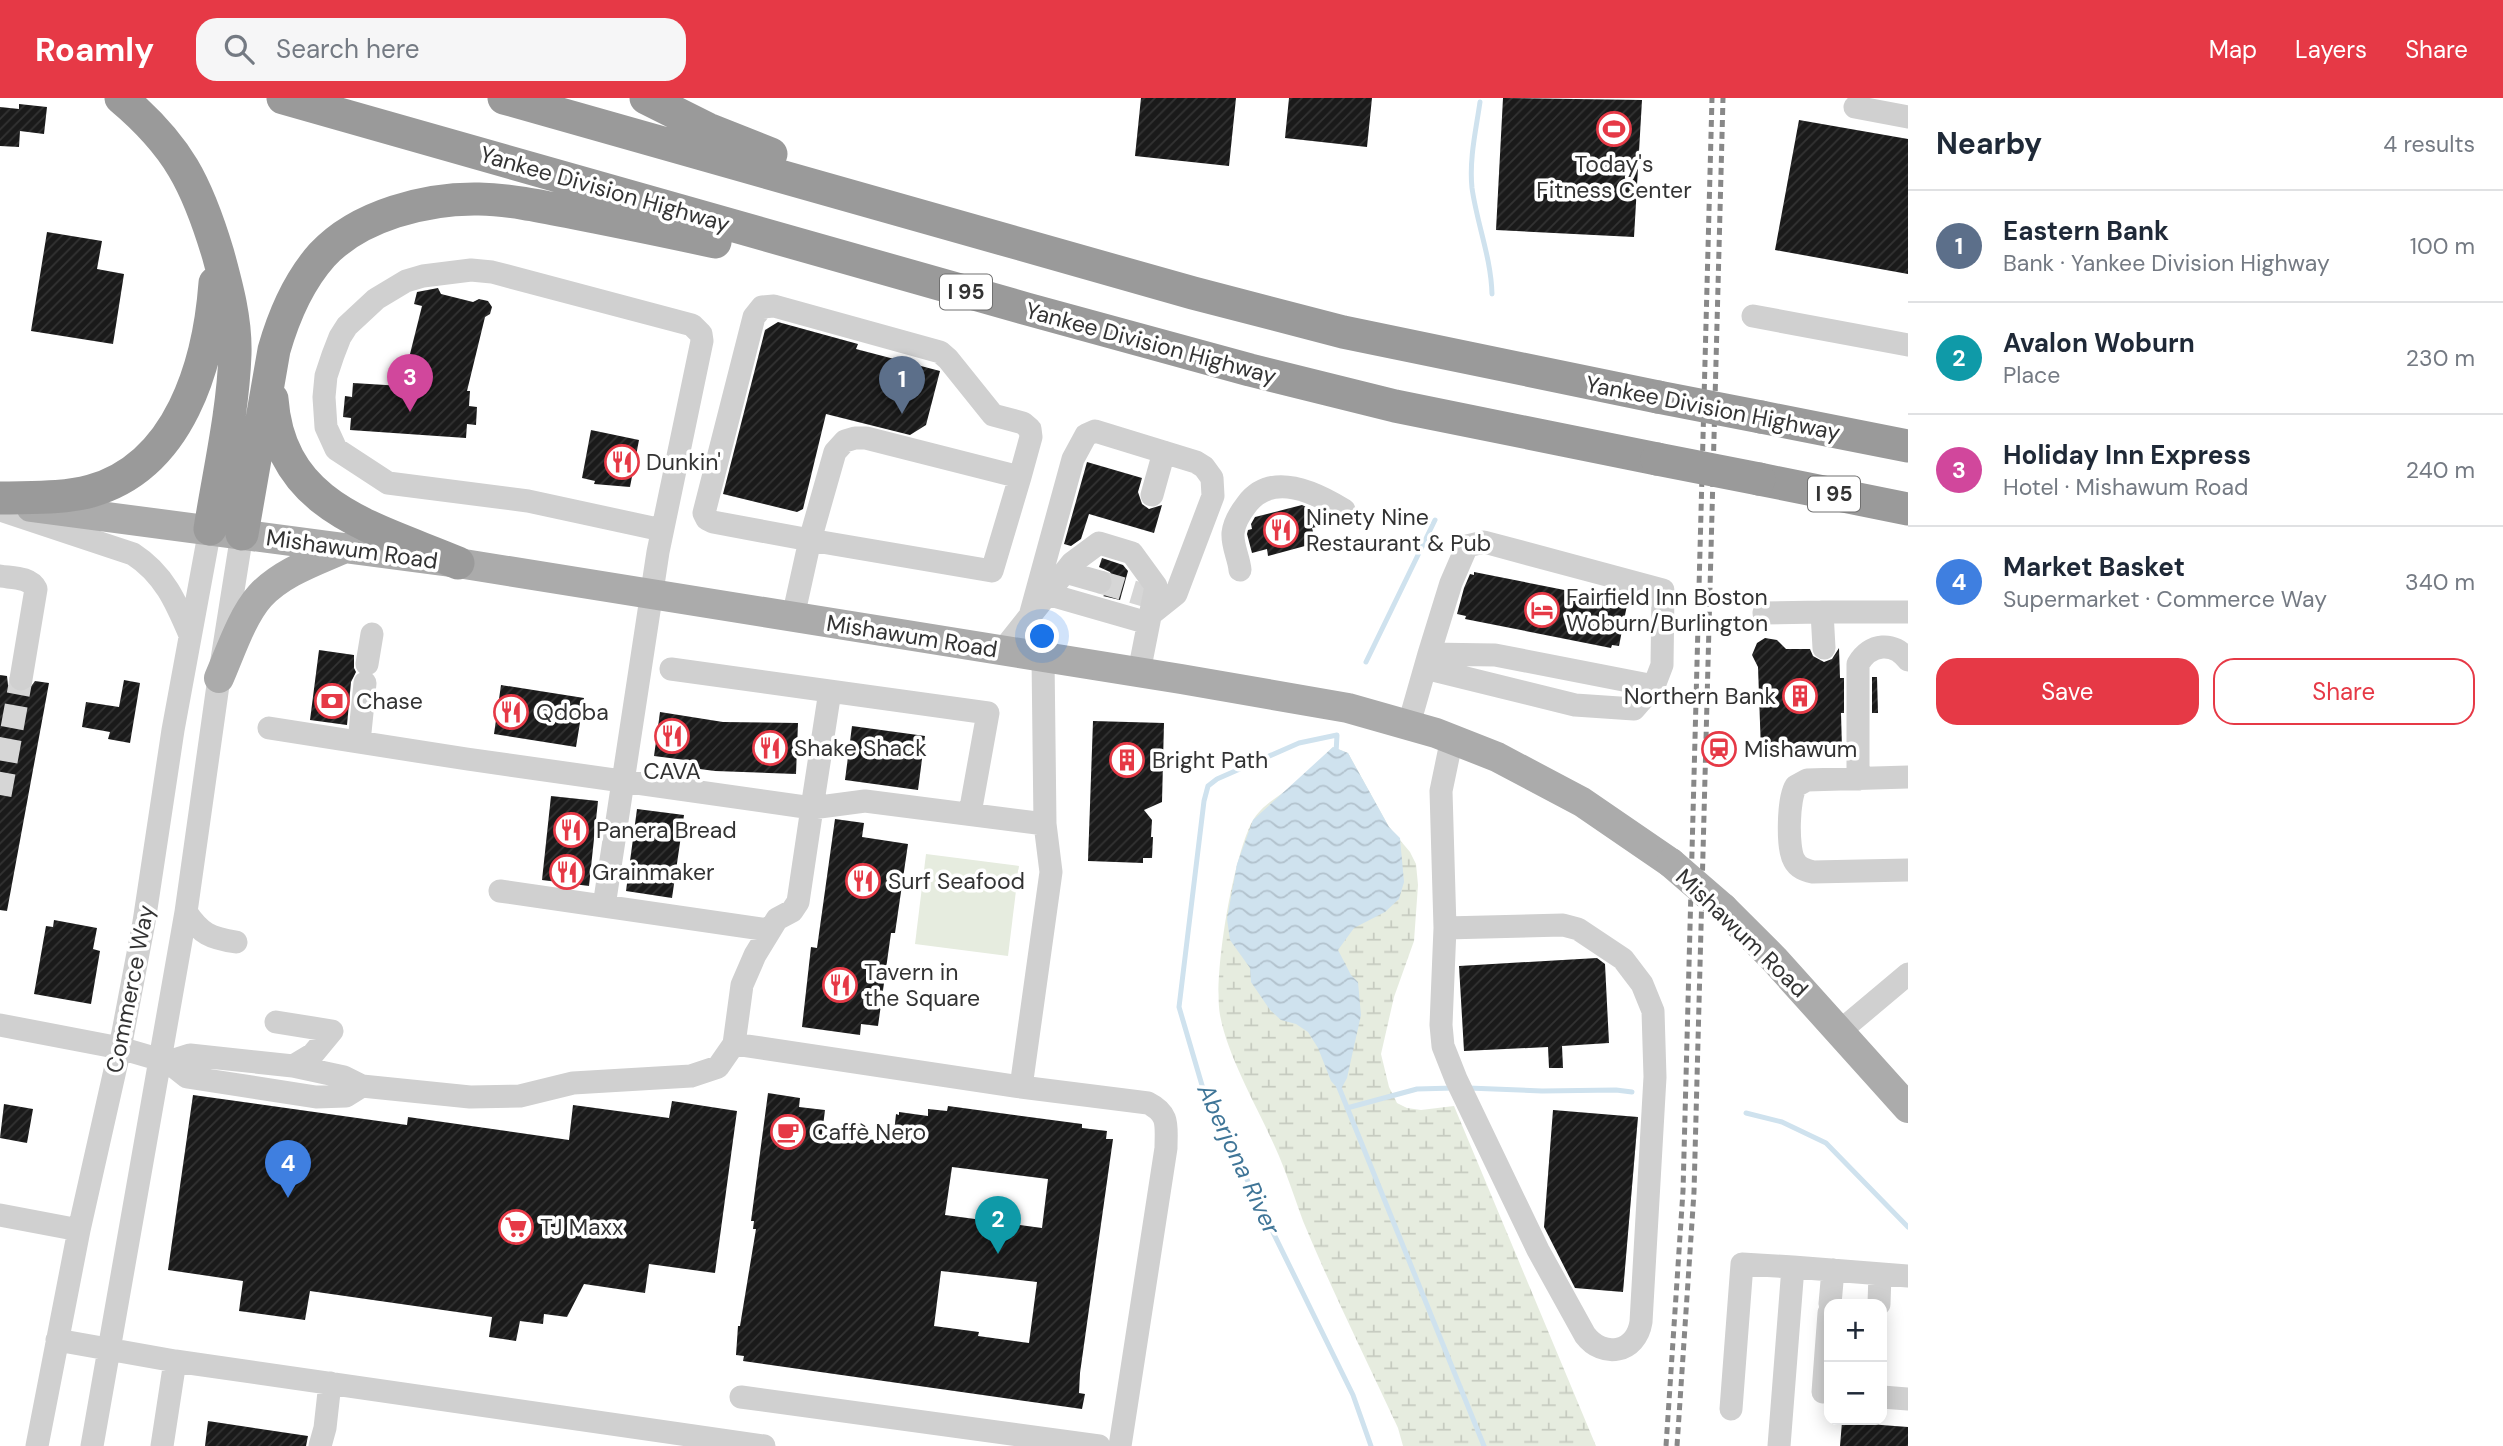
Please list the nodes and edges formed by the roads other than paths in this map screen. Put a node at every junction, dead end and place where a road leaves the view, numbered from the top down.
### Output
1 (121, 98) edge
2 (283, 98) edge
3 (504, 98) edge
4 (646, 98) edge
5 (1855, 107) dead end
6 (1908, 117) edge
7 (939, 221) junction
8 (217, 253) junction
9 (1027, 309) junction
10 (1753, 316) dead end
11 (1908, 345) edge
12 (271, 372) junction
13 (1908, 446) edge
14 (1164, 452) junction
15 (1020, 477) junction
16 (1152, 495) dead end
17 (0, 498) edge
18 (0, 503) edge
19 (1908, 509) edge
20 (0, 510) edge
21 (1343, 510) dead end
22 (663, 530) junction
23 (225, 531) junction
24 (810, 540) junction
25 (345, 548) junction
26 (458, 564) junction
27 (1240, 570) dead end
28 (1065, 572) junction
29 (0, 576) edge
30 (1100, 582) tunnel mouth
31 (1047, 594) junction
32 (652, 595) junction
33 (1822, 612) junction
34 (1908, 612) edge
35 (1765, 613) dead end
36 (1030, 616) junction
37 (793, 617) junction
38 (1150, 618) junction
39 (372, 634) dead end
40 (190, 635) junction
41 (1824, 648) dead end
42 (1003, 650) junction
43 (1043, 657) junction
44 (1908, 660) edge
45 (1427, 661) junction
46 (671, 669) dead end
47 (1139, 672) junction
48 (219, 678) junction
49 (21, 679) tunnel mouth
50 (1654, 686) junction
51 (831, 691) junction
52 (1409, 724) junction
53 (269, 727) dead end
54 (1452, 738) junction
55 (359, 742) junction
56 (1908, 778) edge
57 (1858, 779) junction
58 (623, 780) junction
59 (812, 808) junction
60 (970, 813) junction
61 (1045, 824) junction
62 (1908, 870) edge
63 (500, 891) dead end
64 (604, 906) junction
65 (186, 912) junction
66 (1445, 928) junction
67 (769, 930) junction
68 (236, 942) dead end
69 (1908, 974) edge
70 (276, 1022) dead end
71 (0, 1026) edge
72 (1839, 1032) junction
73 (734, 1044) junction
74 (120, 1048) junction
75 (163, 1061) junction
76 (293, 1066) junction
77 (326, 1073) junction
78 (362, 1086) junction
79 (1021, 1087) junction
80 (270, 1090) junction
81 (1908, 1108) edge
82 (0, 1215) edge
83 (79, 1230) junction
84 (1793, 1267) junction
85 (1833, 1270) junction
86 (1880, 1274) junction
87 (1908, 1276) edge
88 (1830, 1299) edge
89 (1878, 1299) edge
90 (57, 1340) junction
91 (109, 1349) junction
92 (175, 1361) junction
93 (330, 1383) junction
94 (1783, 1389) junction
95 (1824, 1393) edge
96 (741, 1397) dead end
97 (1887, 1397) edge
98 (1908, 1399) edge
99 (1731, 1409) dead end
100 (714, 1442) edge
101 (37, 1446) edge
102 (92, 1446) edge
103 (162, 1446) edge
104 (320, 1446) edge
105 (763, 1446) edge
106 (1100, 1446) edge
107 (1120, 1446) edge
108 (1779, 1446) edge

1 - 8 highway
2 - 9 highway, Yankee Division Highway / I 95
3 - 7 highway, Yankee Division Highway
4 - 7 highway
5 - 6 street
7 - 13 highway, Yankee Division Highway, bridge
8 - 17 highway
8 - 23 highway
9 - 12 highway
9 - 19 highway, Yankee Division Highway / I 95, bridge
10 - 11 street
12 - 23 highway
12 - 26 highway
14 - 16 street
14 - 36 street
14 - 38 street
15 - 24 street
15 - 24 street
15 - 24 street
18 - 23 main road, Mishawum Road
20 - 40 street
21 - 27 street
22 - 22 street
22 - 32 street
23 - 25 main road, Mishawum Road
23 - 40 street, Commerce Way
23 - 48 street, Commerce Way
24 - 37 street
25 - 26 main road, Mishawum Road
25 - 48 main road
26 - 32 main road, Mishawum Road
28 - 30 street
28 - 31 street
28 - 38 street
29 - 49 street
31 - 36 street
31 - 38 street
32 - 37 main road, Mishawum Road
32 - 58 street
33 - 34 street
33 - 35 street
33 - 41 street
36 - 42 street
37 - 42 main road, Mishawum Road
38 - 47 street
39 - 55 street
40 - 74 street, Commerce Way
42 - 43 main road, Mishawum Road
43 - 47 main road, Mishawum Road
43 - 61 street
44 - 57 street
45 - 50 street
45 - 50 street
45 - 50 street
45 - 52 street
46 - 51 street
47 - 52 main road, Mishawum Road
48 - 65 street, Commerce Way
51 - 59 street
51 - 60 street
52 - 54 main road, Mishawum Road
53 - 55 street
54 - 66 street
54 - 72 main road, Mishawum Road, bridge
55 - 58 street
56 - 57 street
57 - 62 street
58 - 59 street
58 - 64 street
59 - 60 street
59 - 67 street
60 - 61 street
61 - 79 street
63 - 64 street
64 - 67 street
65 - 68 street
65 - 75 street, Commerce Way
66 - 66 street
67 - 73 street
69 - 72 street
70 - 76 street
71 - 74 street
72 - 81 main road, Mishawum Road
73 - 78 street
73 - 79 street
74 - 75 street
74 - 83 street, Commerce Way
75 - 76 street
75 - 80 street
75 - 91 street, Commerce Way
76 - 77 street
77 - 78 street
77 - 80 street
78 - 80 street
79 - 107 street
82 - 83 street
83 - 90 street, Commerce Way
84 - 85 street
84 - 94 street
84 - 99 street
85 - 86 street
85 - 88 street
86 - 87 street
86 - 89 street
90 - 91 street
90 - 101 street, Commerce Way
91 - 92 street
91 - 102 street, Commerce Way
92 - 93 street
92 - 103 street
93 - 100 street
93 - 104 street
94 - 95 street
94 - 108 street
96 - 106 street
97 - 98 street
100 - 105 street

